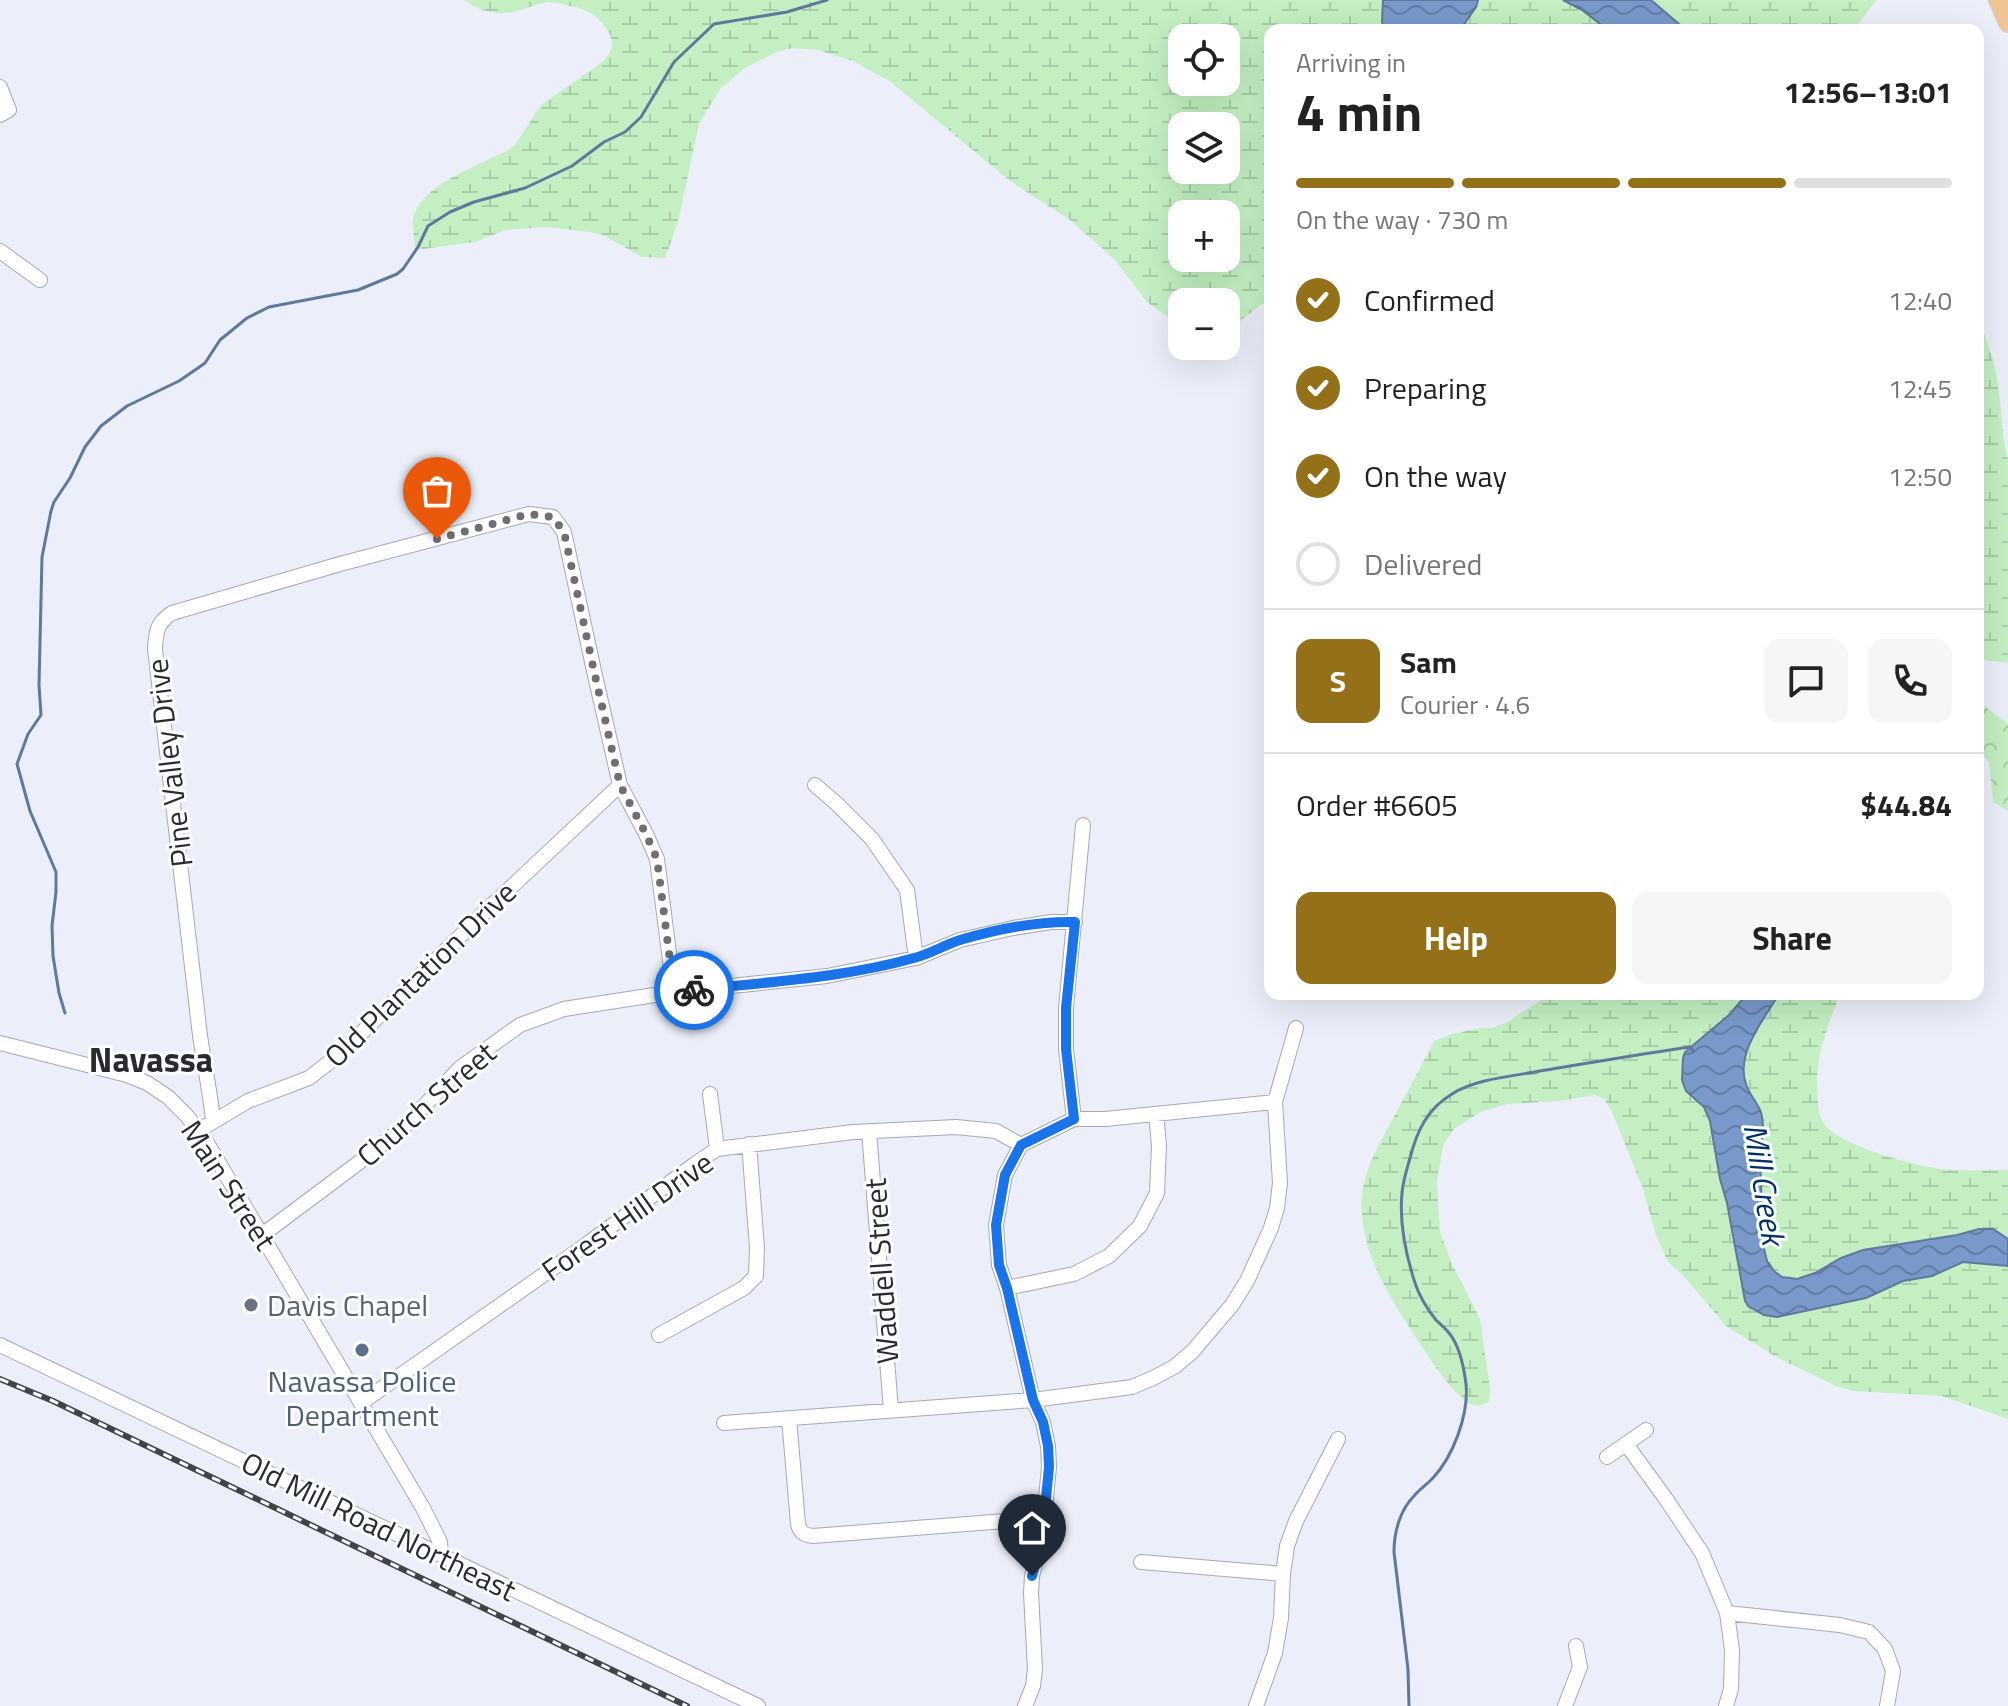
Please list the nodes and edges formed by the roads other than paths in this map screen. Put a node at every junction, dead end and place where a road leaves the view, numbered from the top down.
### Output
1 (1998, 0) edge
2 (2008, 23) edge
3 (0, 87) edge
4 (0, 115) edge
5 (0, 251) edge
6 (40, 280) dead end
7 (620, 785) junction
8 (815, 785) dead end
9 (1083, 825) dead end
10 (1075, 922) junction
11 (916, 958) junction
12 (674, 992) junction
13 (1296, 1028) dead end
14 (0, 1043) edge
15 (710, 1094) dead end
16 (1275, 1102) junction
17 (1156, 1114) junction
18 (1074, 1119) junction
19 (213, 1121) junction
20 (199, 1131) junction
21 (869, 1131) junction
22 (749, 1144) junction
23 (1021, 1145) junction
24 (717, 1149) junction
25 (262, 1235) junction
26 (1007, 1288) junction
27 (659, 1335) dead end
28 (0, 1345) edge
29 (1033, 1400) junction
30 (361, 1403) junction
31 (891, 1410) junction
32 (789, 1418) junction
33 (724, 1423) dead end
34 (1646, 1430) dead end
35 (1338, 1439) dead end
36 (1626, 1444) junction
37 (1607, 1457) dead end
38 (1044, 1518) junction
39 (441, 1555) junction
40 (1141, 1562) dead end
41 (1283, 1574) junction
42 (1727, 1613) junction
43 (1576, 1646) dead end
44 (758, 1706) edge
45 (1025, 1706) edge
46 (1256, 1706) edge
47 (1565, 1706) edge
48 (1726, 1706) edge
49 (1887, 1706) edge

1 - 2 main road
3 - 4 street
5 - 6 street
7 - 12 street
7 - 19 street, Old Plantation Drive
7 - 19 street, Pine Valley Drive
8 - 11 street
9 - 10 street
10 - 11 street, Church Street
10 - 18 street
11 - 12 street, Church Street
12 - 25 street, Church Street
13 - 16 street
14 - 20 street, Main Street
15 - 24 street
16 - 17 street
16 - 29 street
17 - 18 street
17 - 26 street
18 - 23 street
19 - 20 street, Old Plantation Drive
20 - 25 street, Main Street
21 - 22 street, Forest Hill Drive
21 - 23 street, Forest Hill Drive
21 - 31 street, Waddell Street
22 - 24 street, Forest Hill Drive
22 - 27 street
23 - 26 street
24 - 30 street, Forest Hill Drive
25 - 30 street, Main Street
26 - 29 street
28 - 39 street, Old Mill Road Northeast
29 - 31 street
29 - 38 street
30 - 39 street, Main Street
31 - 32 street
32 - 33 street
32 - 38 street
34 - 36 street
35 - 41 street
36 - 37 street
36 - 42 street
38 - 45 street
39 - 44 street, Old Mill Road Northeast
40 - 41 street
41 - 46 street
42 - 48 street
42 - 49 street
43 - 47 street

